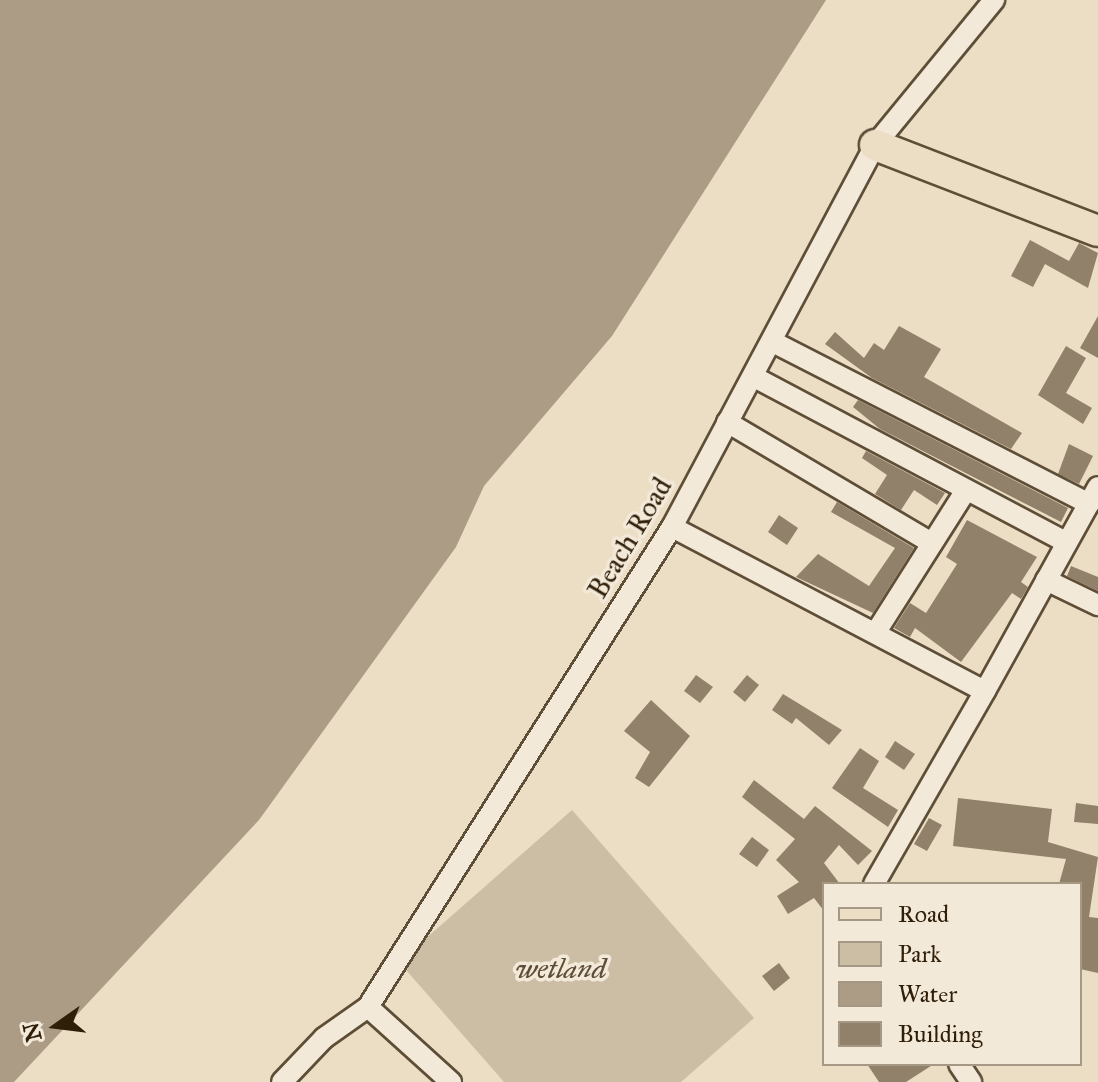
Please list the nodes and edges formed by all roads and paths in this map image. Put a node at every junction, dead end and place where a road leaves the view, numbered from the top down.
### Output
1 (994, 0) edge
2 (875, 145) junction
3 (1098, 231) edge
4 (775, 343) junction
5 (756, 378) junction
6 (727, 422) junction
7 (966, 490) junction
8 (1094, 496) edge
9 (672, 527) junction
10 (1066, 542) junction
11 (932, 543) junction
12 (1046, 580) junction
13 (1098, 605) edge
14 (876, 632) junction
15 (985, 691) junction
16 (875, 882) edge
17 (368, 1007) junction
18 (282, 1082) edge
19 (451, 1082) edge

1 - 2 street, Beach Road
2 - 3 main road
2 - 4 street, Beach Road
4 - 5 street, Beach Road
4 - 8 street
5 - 6 street, Beach Road
5 - 7 street
6 - 9 street, Beach Road
6 - 11 street
7 - 10 street
7 - 11 street
8 - 10 street
9 - 14 street
9 - 17 street, Beach Road
10 - 12 street
11 - 14 street
12 - 13 street
12 - 15 street
14 - 15 street
15 - 16 street
17 - 18 street, Beach Road
17 - 19 street

